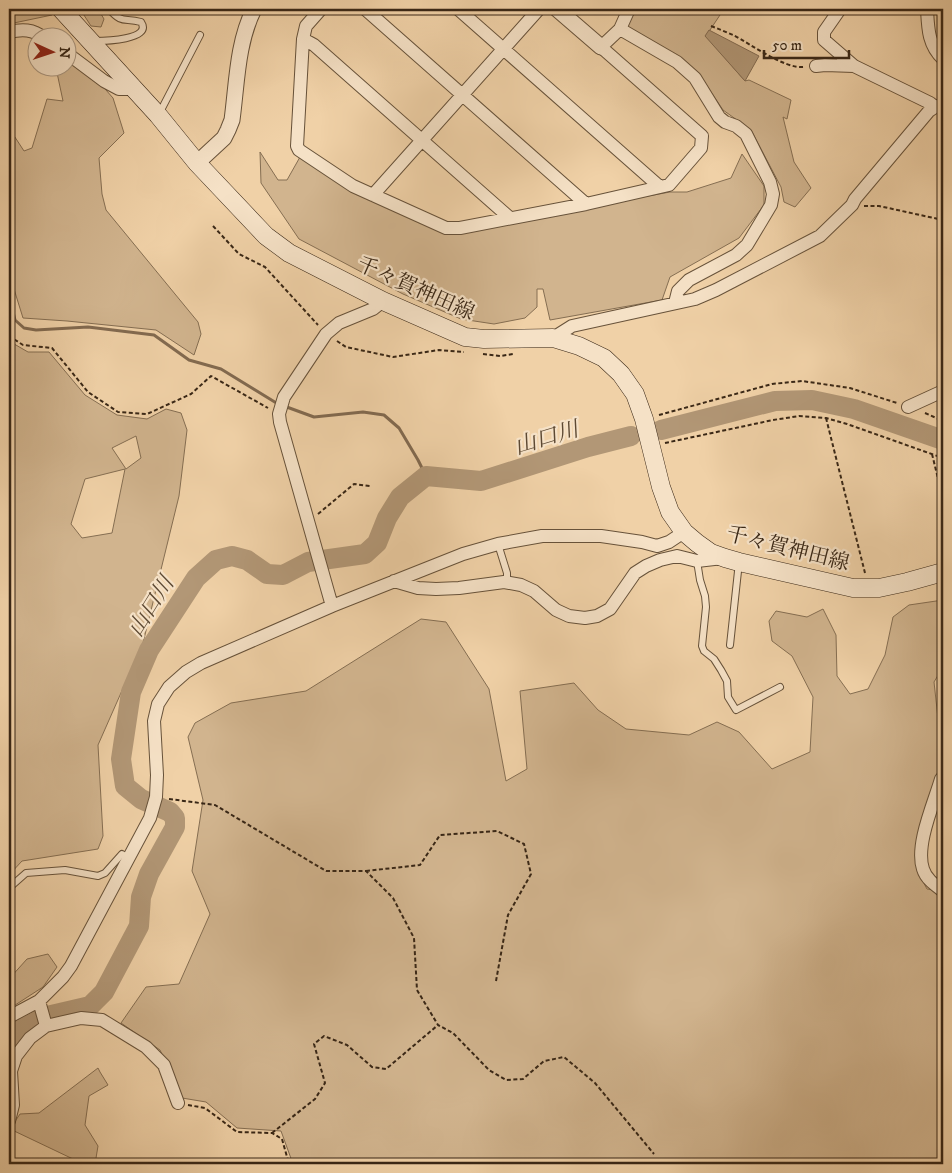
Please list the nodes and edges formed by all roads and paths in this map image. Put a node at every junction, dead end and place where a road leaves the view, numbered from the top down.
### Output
1 (61, 9) edge
2 (109, 9) edge
3 (254, 9) edge
4 (321, 9) edge
5 (365, 9) edge
6 (458, 9) edge
7 (539, 9) edge
8 (557, 9) edge
9 (629, 9) edge
10 (840, 9) edge
11 (927, 9) edge
12 (711, 26) dead end
13 (620, 29) junction
14 (28, 30) edge
15 (9, 32) edge
16 (200, 35) dead end
17 (303, 39) junction
18 (91, 42) junction
19 (601, 47) junction
20 (503, 49) junction
21 (943, 59) edge
22 (78, 62) edge
23 (816, 66) joint
24 (854, 66) junction
25 (133, 89) junction
26 (462, 95) junction
27 (939, 106) edge
28 (158, 115) junction
29 (422, 140) junction
30 (197, 163) junction
31 (660, 187) junction
32 (373, 195) junction
33 (586, 204) junction
34 (852, 205) junction
35 (510, 218) junction
36 (943, 220) edge
37 (384, 301) junction
38 (674, 303) junction
39 (9, 336) edge
40 (553, 338) junction
41 (943, 391) edge
42 (908, 406) junction
43 (279, 414) junction
44 (826, 418) junction
45 (644, 419) junction
46 (943, 421) edge
47 (650, 447) junction
48 (932, 454) junction
49 (943, 458) edge
50 (370, 486) dead end
51 (943, 499) edge
52 (309, 522) junction
53 (684, 532) junction
54 (498, 544) junction
55 (658, 546) junction
56 (677, 556) junction
57 (732, 560) junction
58 (697, 561) junction
59 (943, 572) edge
60 (394, 581) junction
61 (504, 582) junction
62 (869, 588) junction
63 (332, 606) junction
64 (730, 645) dead end
65 (780, 687) dead end
66 (943, 777) edge
67 (156, 797) junction
68 (128, 858) junction
69 (366, 871) junction
70 (9, 888) edge
71 (943, 891) edge
72 (496, 981) dead end
73 (39, 1001) junction
74 (9, 1017) edge
75 (438, 1025) junction
76 (46, 1026) junction
77 (178, 1103) joint
78 (9, 1121) edge
79 (272, 1133) junction
80 (654, 1154) dead end
81 (289, 1164) edge

1 - 18 main road, 千々賀神田線
2 - 18 lane
3 - 30 street
4 - 17 street
5 - 26 street
6 - 20 street
7 - 20 street
8 - 19 street
9 - 13 street
10 - 24 street
11 - 21 street
12 - 23 path
13 - 19 street
13 - 38 street
14 - 15 street
16 - 28 lane
17 - 29 street
17 - 32 street
18 - 25 main road, 千々賀神田線
19 - 31 street
20 - 26 street
20 - 31 street
22 - 25 street
23 - 24 street
24 - 27 street
25 - 28 main road, 千々賀神田線
26 - 29 street
26 - 33 street
27 - 34 street
28 - 30 main road, 千々賀神田線
29 - 32 street
29 - 35 street
30 - 37 main road, 千々賀神田線
31 - 33 street
32 - 35 street
33 - 35 street
34 - 36 path
34 - 38 street
37 - 40 main road, 千々賀神田線
37 - 43 street
38 - 40 street
39 - 43 path
40 - 45 main road, 千々賀神田線
41 - 42 street
42 - 45 path
42 - 46 path
43 - 52 street
44 - 47 path
44 - 48 path
44 - 62 path
45 - 47 main road, 千々賀神田線
47 - 53 main road, 千々賀神田線
48 - 49 path
48 - 51 path
50 - 52 path
52 - 63 street
53 - 55 street
53 - 57 main road, 千々賀神田線
54 - 55 street
54 - 60 street
54 - 61 lane
55 - 56 lane
56 - 58 street
56 - 61 street
57 - 58 street
57 - 62 main road, 千々賀神田線
57 - 64 lane
58 - 65 lane
59 - 62 main road, 千々賀神田線
60 - 61 street
60 - 63 street
63 - 67 street
66 - 71 street
67 - 68 street
67 - 69 path
68 - 70 lane
68 - 73 street
69 - 72 path
69 - 75 path
73 - 74 street
73 - 76 street
75 - 79 path
75 - 80 path
76 - 77 street
76 - 78 street
77 - 79 path
79 - 81 path

